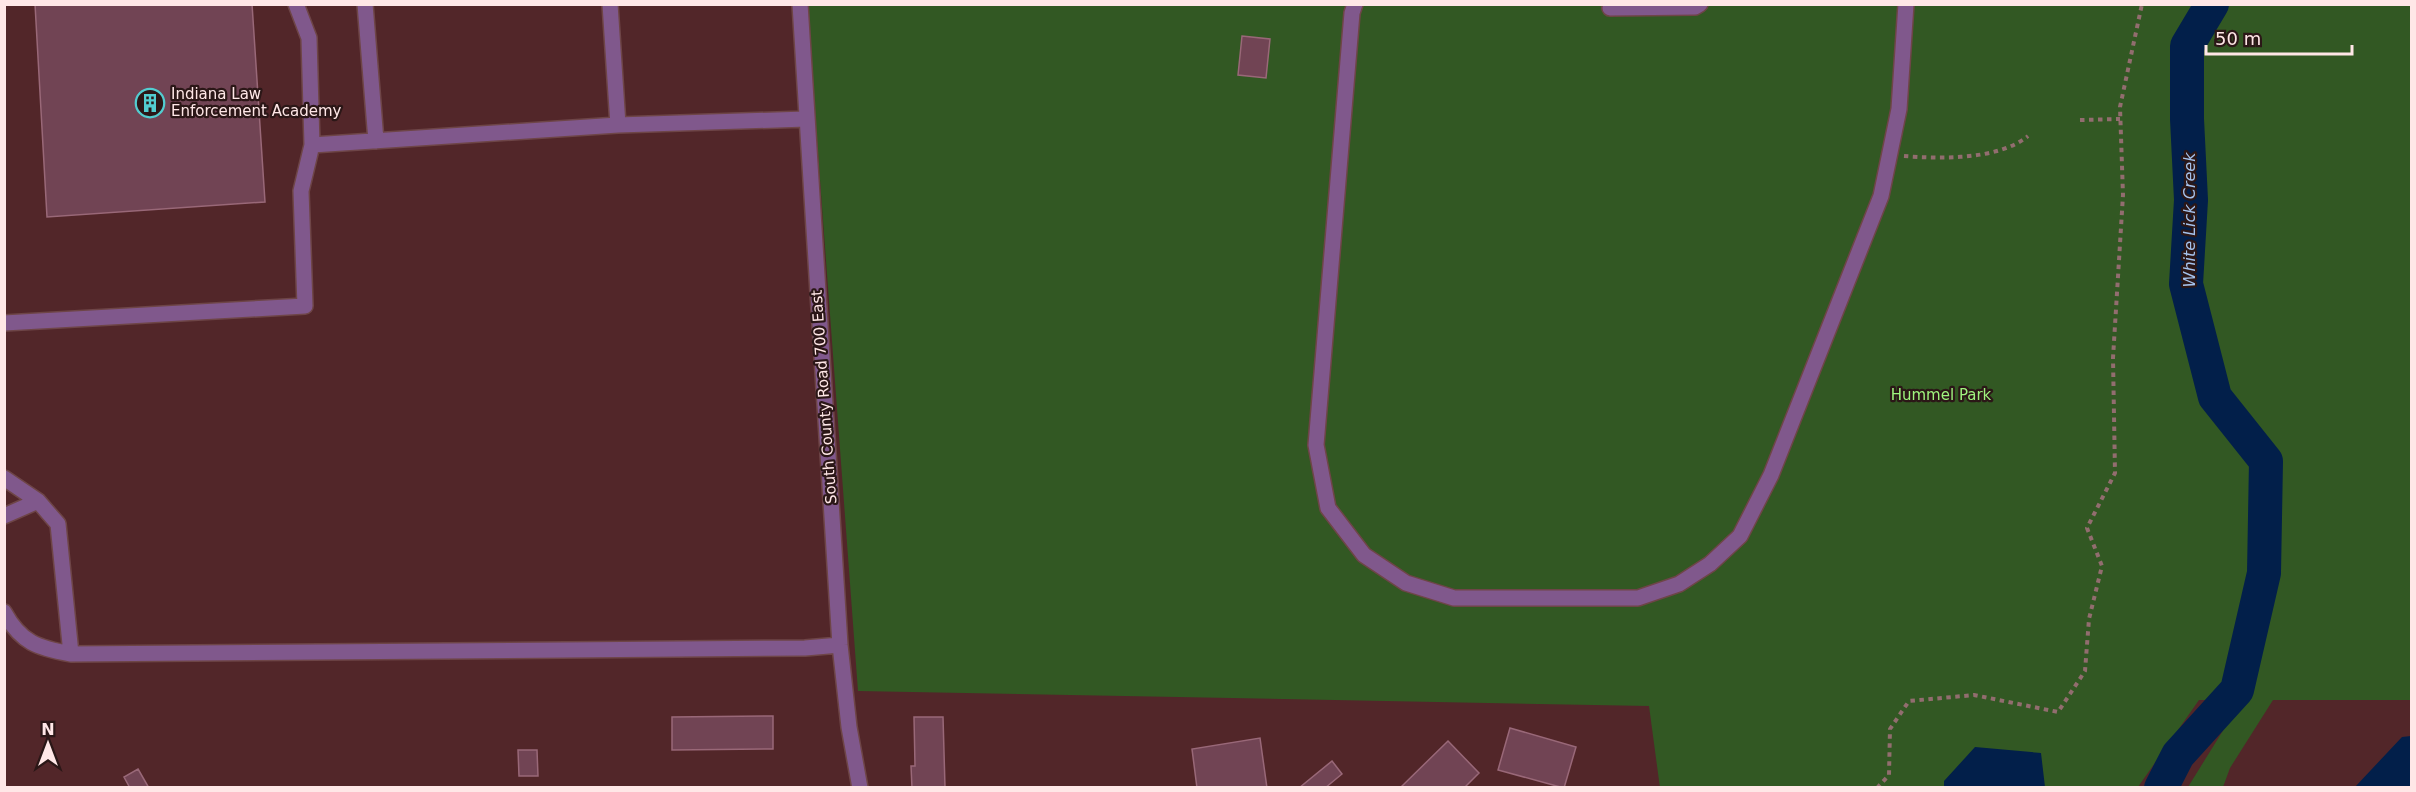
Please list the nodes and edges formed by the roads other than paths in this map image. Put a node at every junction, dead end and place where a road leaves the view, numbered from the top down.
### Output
1 (296, 4) edge
2 (365, 4) edge
3 (610, 4) edge
4 (800, 4) edge
5 (1355, 4) edge
6 (1700, 4) edge
7 (1906, 4) edge
8 (1610, 8) dead end
9 (806, 119) junction
10 (618, 125) junction
11 (375, 141) junction
12 (312, 145) junction
13 (4, 323) edge
14 (4, 478) edge
15 (38, 501) junction
16 (4, 516) edge
17 (4, 612) edge
18 (840, 645) junction
19 (71, 654) junction
20 (860, 788) edge

1 - 12 street
2 - 11 street
3 - 10 street
4 - 9 street, South County Road 700 East
5 - 7 street
6 - 8 street
9 - 10 street
9 - 18 street, South County Road 700 East
10 - 11 street
11 - 12 street
12 - 13 street
14 - 15 street
15 - 16 street
15 - 19 street
17 - 19 street
18 - 19 street
18 - 20 street, South County Road 700 East

